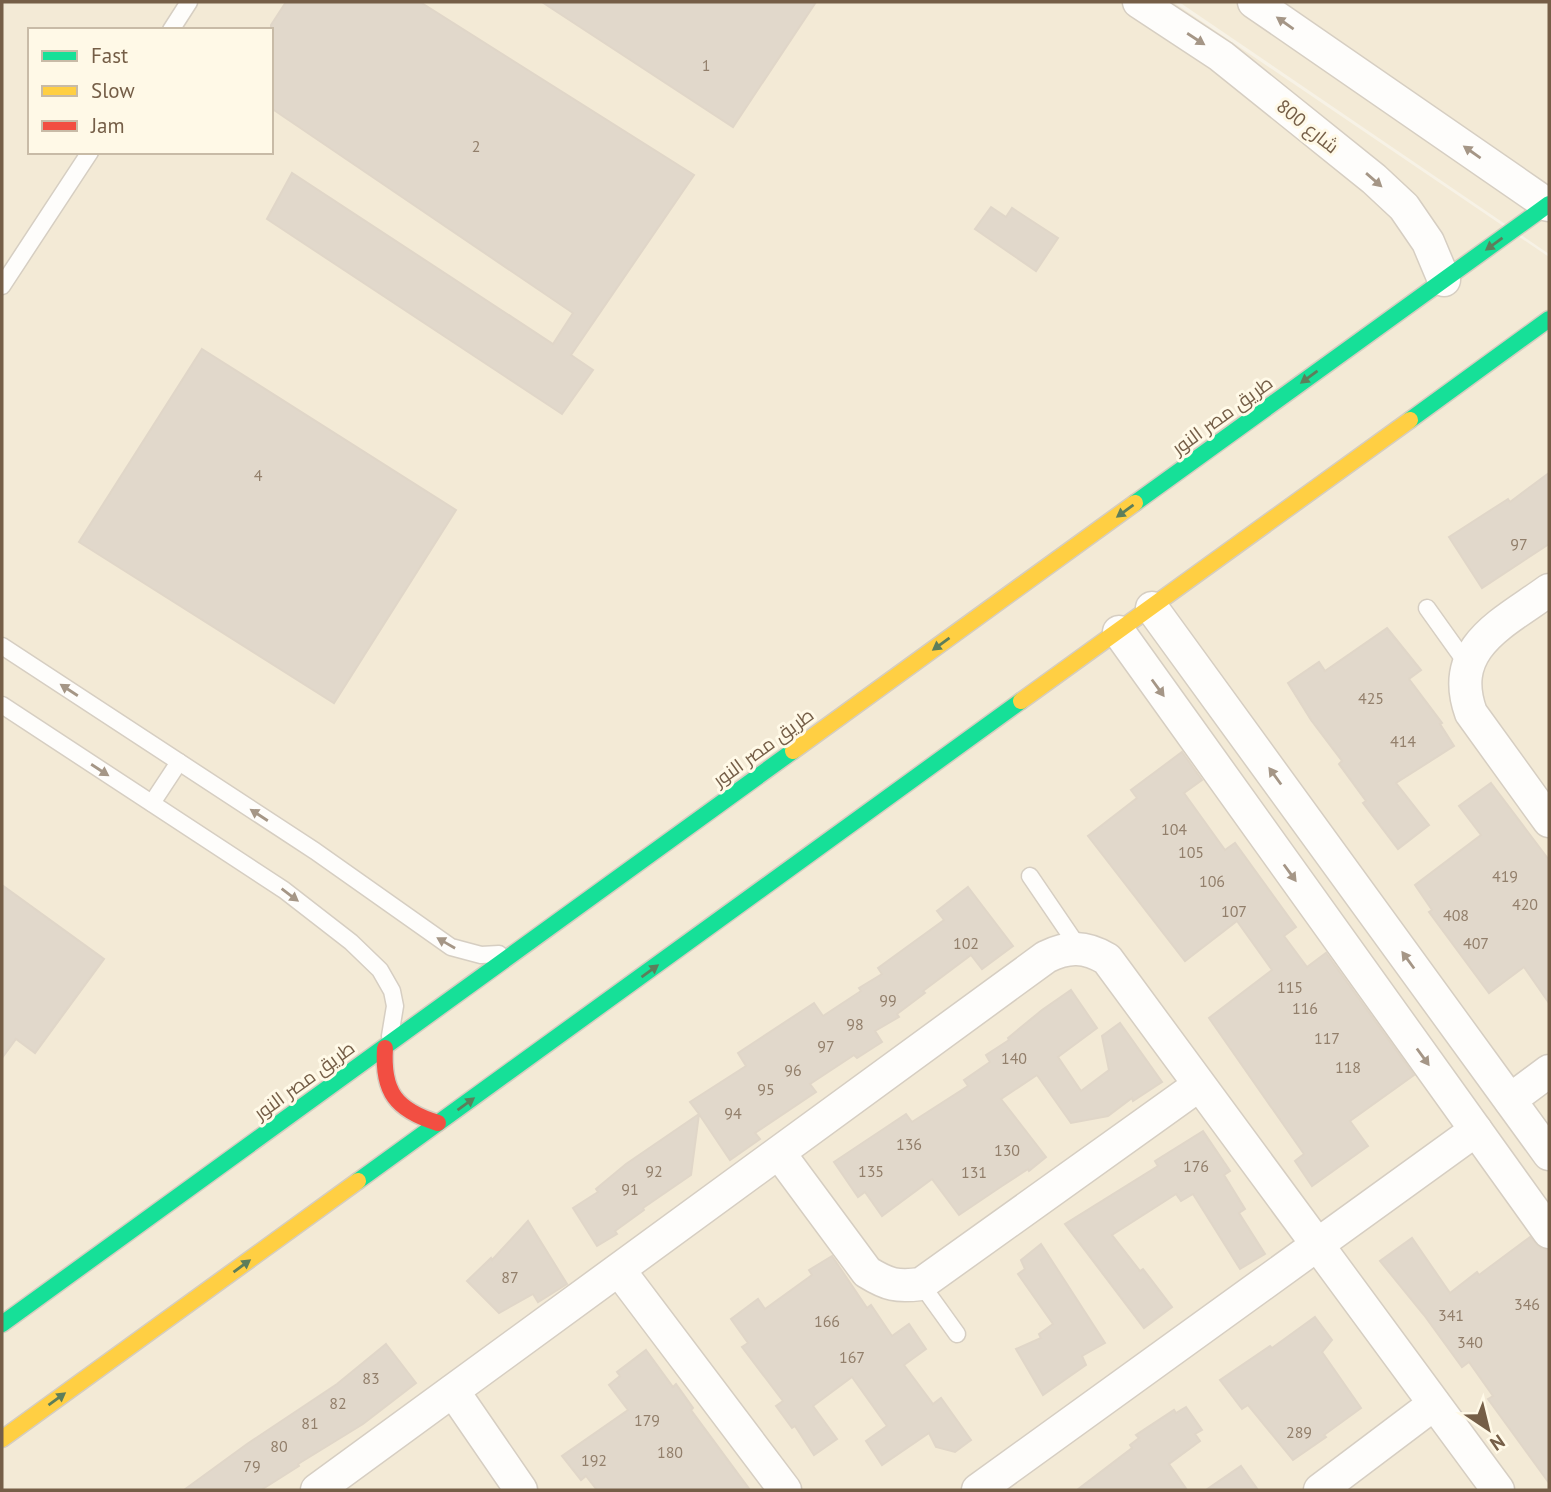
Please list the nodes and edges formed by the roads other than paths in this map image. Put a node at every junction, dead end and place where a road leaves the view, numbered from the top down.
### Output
1 (189, 2) edge
2 (1139, 2) edge
3 (1254, 2) edge
4 (172, 28) edge
5 (89, 154) edge
6 (1549, 205) edge
7 (1444, 281) junction
8 (2, 286) edge
9 (1549, 319) edge
10 (1549, 590) edge
11 (1152, 608) junction
12 (1427, 608) dead end
13 (1119, 632) junction
14 (2, 646) edge
15 (1467, 664) junction
16 (2, 705) edge
17 (179, 762) junction
18 (152, 803) junction
19 (1549, 821) edge
20 (1030, 876) dead end
21 (1374, 913) junction
22 (1338, 939) junction
23 (1079, 948) junction
24 (512, 954) junction
25 (385, 1048) junction
26 (1549, 1071) edge
27 (1199, 1085) junction
28 (1510, 1100) junction
29 (438, 1123) junction
30 (1476, 1130) junction
31 (779, 1153) junction
32 (1549, 1154) edge
33 (1549, 1232) edge
34 (1317, 1245) junction
35 (619, 1270) junction
36 (921, 1284) junction
37 (2, 1324) edge
38 (957, 1334) dead end
39 (453, 1391) junction
40 (1434, 1404) junction
41 (2, 1439) edge
42 (998, 1485) edge
43 (317, 1490) edge
44 (521, 1490) edge
45 (785, 1490) edge
46 (1320, 1490) edge
47 (1498, 1490) edge

1 - 4 lane
2 -> 7 street, شارع 800
6 -> 3 street
5 - 8 lane
6 -> 7 street, طريق مصر النور
7 -> 24 street, طريق مصر النور
9 - 11 street
10 - 15 street
11 - 13 street
21 -> 11 street
12 - 15 lane
13 -> 22 street
29 -> 13 street
17 -> 14 lane
15 - 19 street
16 -> 18 lane
17 - 18 lane
24 -> 17 lane
18 -> 25 lane
20 - 23 lane
21 - 22 street
28 -> 21 street
22 -> 30 street
23 - 27 street
23 - 31 street
24 - 25 street, طريق مصر النور
25 - 29 street
25 - 37 street, طريق مصر النور
26 - 28 street
27 - 34 street
27 - 36 street
28 - 32 street
41 -> 29 street
30 - 33 street
30 - 34 street
31 - 35 street
31 - 36 street
34 - 40 street
34 - 42 street
35 - 39 street
35 - 45 street
36 - 38 lane
39 - 43 street
39 - 44 street
40 - 46 street
40 - 47 street

